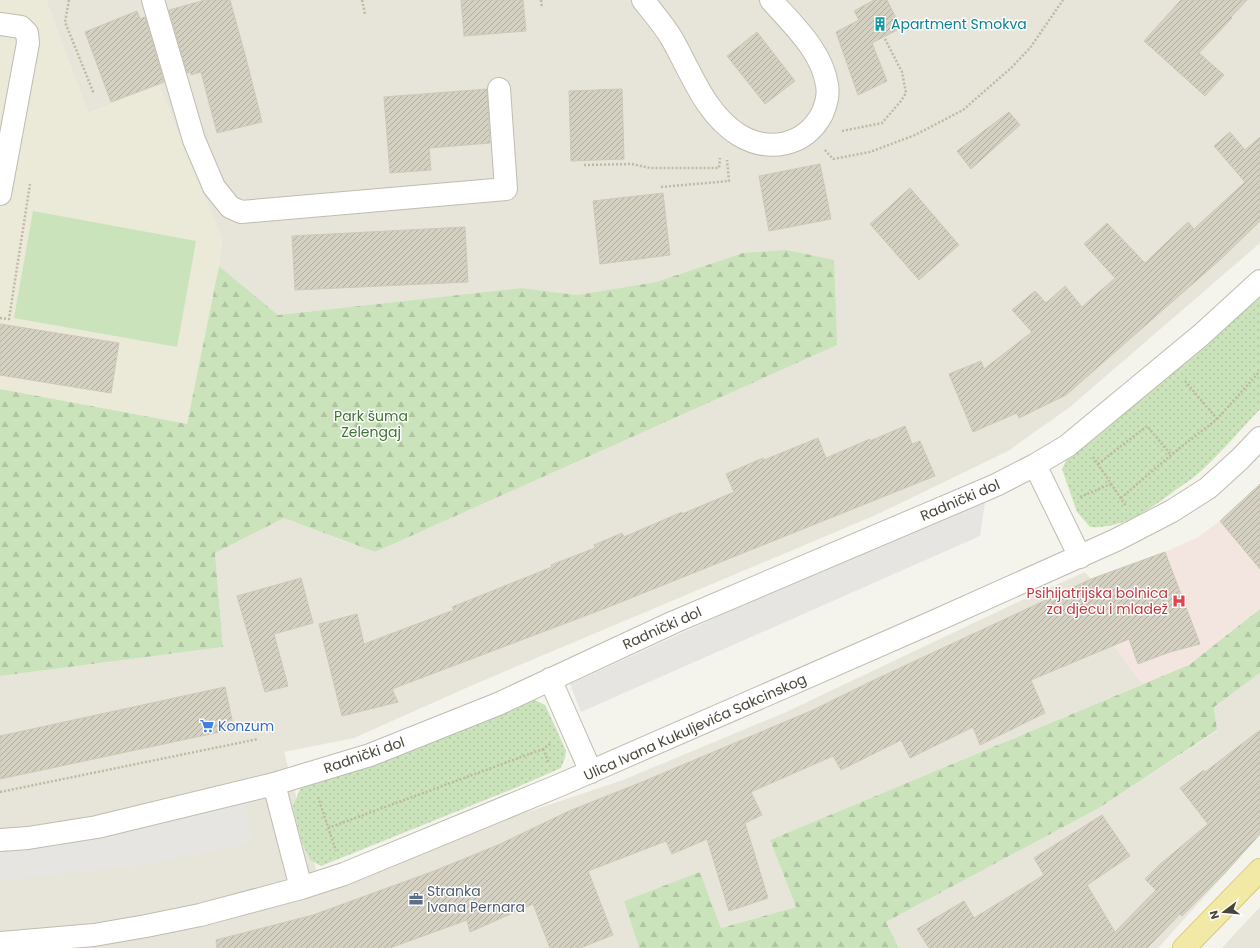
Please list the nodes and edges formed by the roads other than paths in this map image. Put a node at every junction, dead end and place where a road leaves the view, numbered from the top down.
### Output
1 (153, 0) edge
2 (643, 0) edge
3 (771, 0) edge
4 (0, 24) edge
5 (499, 89) dead end
6 (0, 194) edge
7 (1260, 280) edge
8 (1260, 438) edge
9 (1035, 465) junction
10 (1080, 557) junction
11 (550, 679) junction
12 (591, 772) junction
13 (274, 784) junction
14 (0, 840) edge
15 (1260, 870) edge
16 (301, 888) junction
17 (94, 942) edge
18 (0, 943) edge
19 (1184, 948) edge

1 - 5 street
2 - 3 street
4 - 6 street
7 - 9 street, Radnički dol
8 - 10 street, Ulica Ivana Kukuljevića Sakcinskog
9 - 10 street
9 - 11 street, Radnički dol
10 - 12 street, Ulica Ivana Kukuljevića Sakcinskog
11 - 12 street
11 - 13 street, Radnički dol
12 - 16 street, Ulica Ivana Kukuljevića Sakcinskog
13 - 14 street, Radnički dol
13 - 16 street
15 - 19 main road
16 - 17 street, Ulica Ivana Kukuljevića Sakcinskog
17 - 18 street, Ulica Ivana Kukuljevića Sakcinskog

